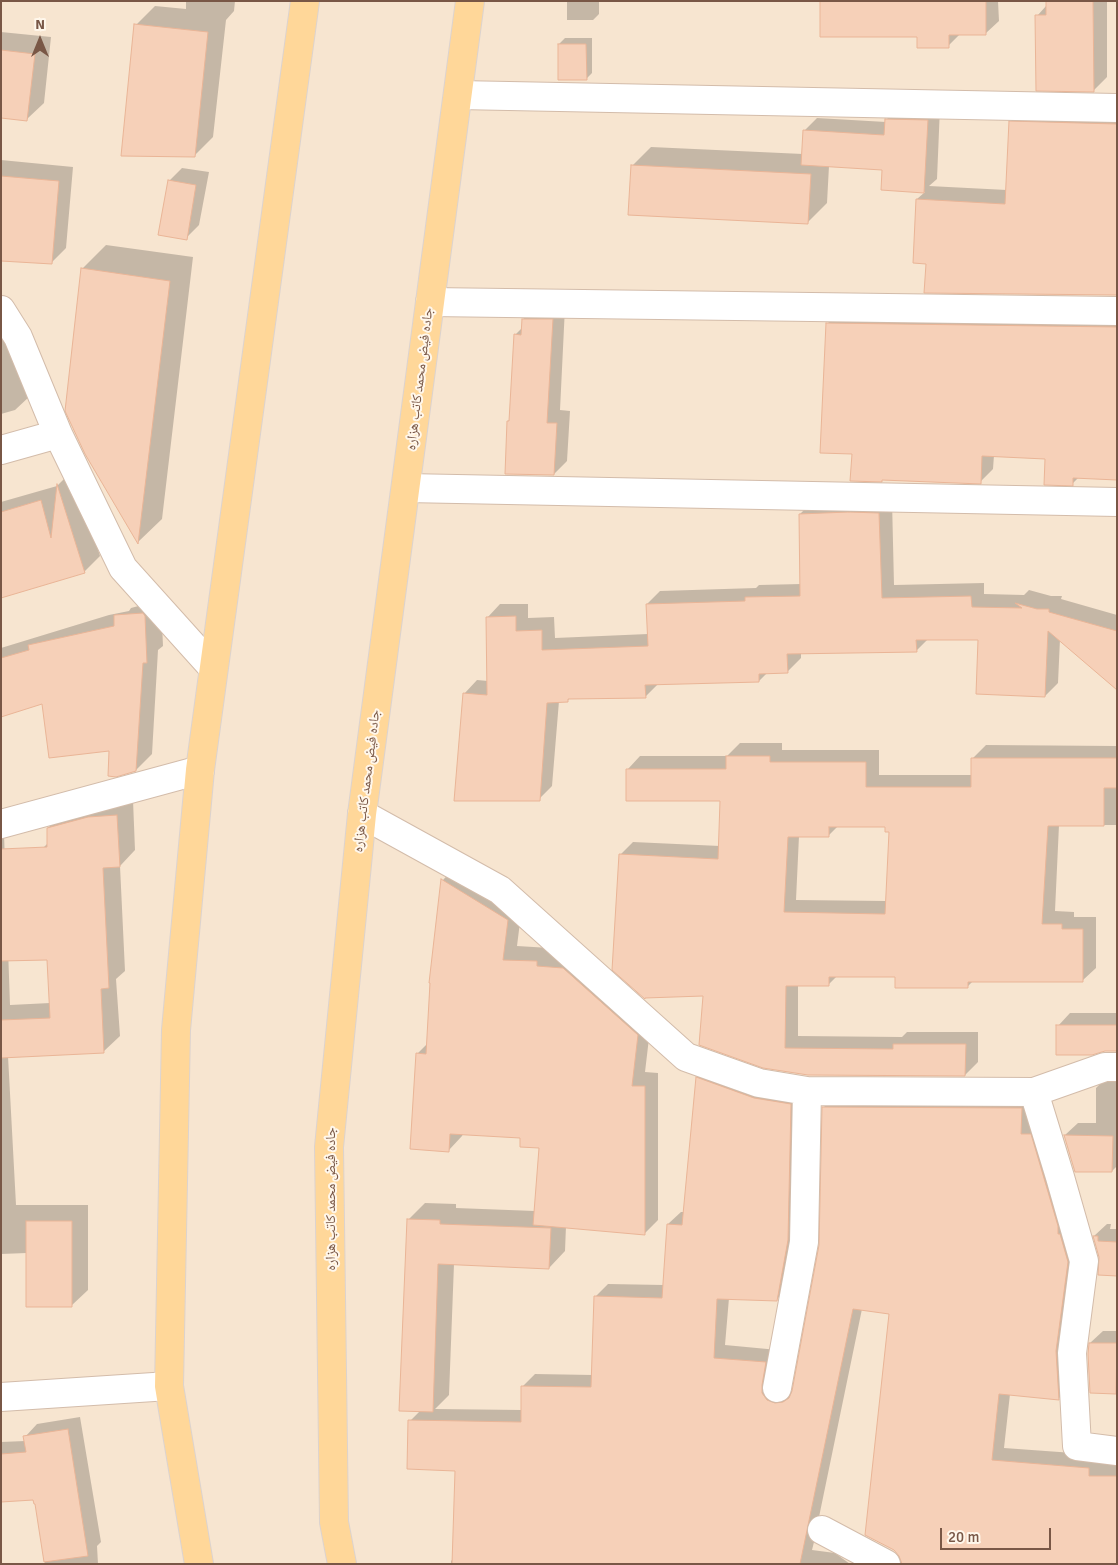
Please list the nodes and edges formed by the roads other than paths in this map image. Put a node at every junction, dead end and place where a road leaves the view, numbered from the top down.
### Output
1 (305, 1) edge
2 (470, 1) edge
3 (458, 96) junction
4 (1117, 108) edge
5 (430, 302) junction
6 (1, 310) edge
7 (1117, 311) edge
8 (58, 434) junction
9 (1, 450) edge
10 (406, 488) junction
11 (1117, 502) edge
12 (213, 668) junction
13 (200, 770) junction
14 (362, 814) junction
15 (1, 824) edge
16 (1117, 1067) edge
17 (807, 1091) junction
18 (1034, 1092) junction
19 (169, 1386) junction
20 (777, 1388) dead end
21 (1, 1397) edge
22 (1117, 1451) edge
23 (822, 1530) dead end
24 (199, 1564) edge
25 (342, 1564) edge
26 (886, 1564) edge

1 - 12 main road
2 - 3 main road, جاده فیض محمد کاتب هزاره
3 - 4 street
3 - 5 main road, جاده فیض محمد کاتب هزاره
5 - 7 street
5 - 10 main road, جاده فیض محمد کاتب هزاره
6 - 8 street
8 - 9 street
8 - 12 street
10 - 11 street
10 - 14 main road, جاده فیض محمد کاتب هزاره
12 - 13 main road
13 - 15 street
13 - 19 main road
14 - 17 street
14 - 25 main road, جاده فیض محمد کاتب هزاره
16 - 18 street
17 - 18 street
17 - 20 street
18 - 22 street
19 - 21 street
19 - 24 main road
23 - 26 street

